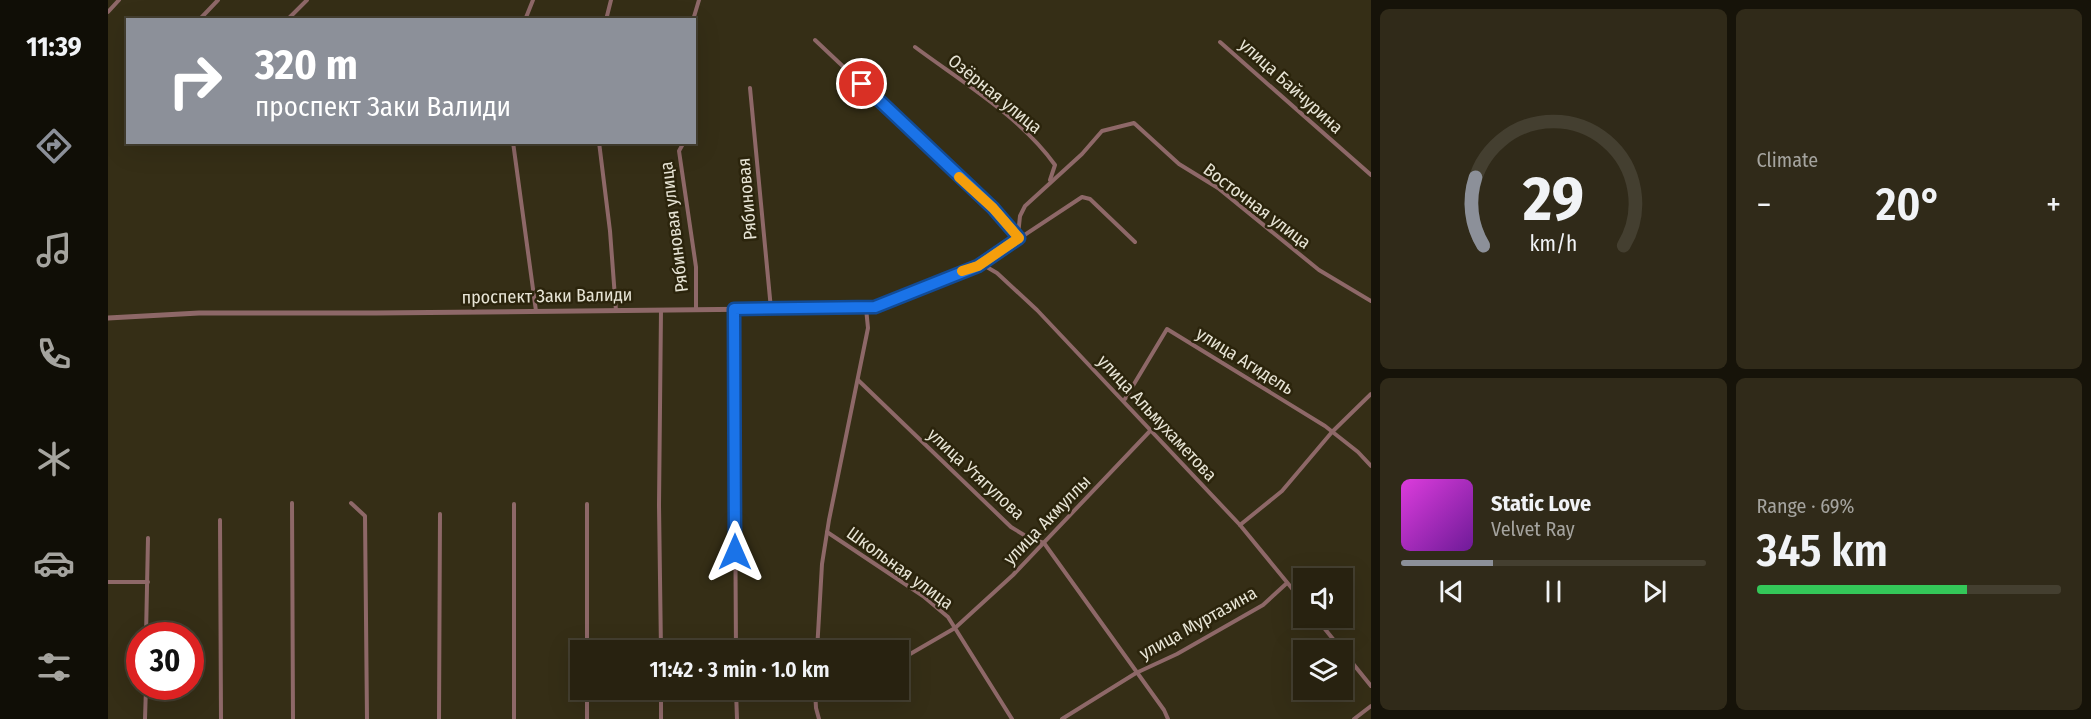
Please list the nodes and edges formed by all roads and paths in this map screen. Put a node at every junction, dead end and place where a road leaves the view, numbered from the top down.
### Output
1 (119, 0) edge
2 (218, 0) edge
3 (307, 0) edge
4 (533, 0) edge
5 (611, 0) edge
6 (699, 0) edge
7 (108, 12) edge
8 (201, 18) edge
9 (289, 18) edge
10 (526, 18) edge
11 (606, 18) edge
12 (694, 18) edge
13 (815, 40) dead end
14 (1220, 42) dead end
15 (915, 47) dead end
16 (750, 87) dead end
17 (513, 144) edge
18 (599, 144) edge
19 (683, 144) edge
20 (1371, 175) edge
21 (1049, 183) junction
22 (1019, 236) junction
23 (1135, 242) dead end
24 (978, 266) junction
25 (1371, 301) edge
26 (866, 308) junction
27 (734, 309) junction
28 (771, 309) junction
29 (661, 310) junction
30 (696, 310) junction
31 (616, 311) junction
32 (536, 312) junction
33 (108, 318) edge
34 (858, 380) junction
35 (1371, 394) edge
36 (1125, 399) dead end
37 (1150, 431) junction
38 (1332, 432) junction
39 (1371, 466) edge
40 (292, 503) dead end
41 (351, 503) dead end
42 (514, 504) dead end
43 (587, 504) dead end
44 (440, 513) dead end
45 (220, 520) dead end
46 (1240, 525) junction
47 (827, 532) junction
48 (148, 538) dead end
49 (1044, 543) junction
50 (108, 582) edge
51 (148, 582) junction
52 (1287, 583) junction
53 (1293, 590) edge
54 (147, 622) edge
55 (955, 627) junction
56 (1324, 628) edge
57 (587, 640) edge
58 (661, 640) edge
59 (736, 640) edge
60 (818, 640) edge
61 (909, 655) edge
62 (1136, 673) junction
63 (1371, 686) edge
64 (146, 700) edge
65 (587, 700) edge
66 (661, 700) edge
67 (736, 700) edge
68 (816, 700) edge
69 (1371, 706) edge
70 (145, 719) edge
71 (221, 719) edge
72 (293, 719) edge
73 (367, 719) edge
74 (439, 719) edge
75 (514, 719) edge
76 (587, 719) edge
77 (661, 719) edge
78 (737, 719) edge
79 (819, 719) edge
80 (1012, 719) edge
81 (1062, 719) edge
82 (1168, 719) edge
83 (1354, 719) edge

1 - 7 street
2 - 8 street
3 - 9 street
4 - 10 street
5 - 11 street
6 - 12 street
13 - 22 street
14 - 20 street, улица Байчурина
15 - 21 street, Озёрная улица
16 - 28 street, Рябиновая
17 - 32 street
18 - 31 street
19 - 30 street, Рябиновая улица
21 - 22 street
21 - 25 street, Восточная улица
22 - 23 street
22 - 24 street
24 - 26 street, проспект Заки Валиди
24 - 37 street, улица Альмухаметова
26 - 28 street, проспект Заки Валиди
26 - 34 street
27 - 28 street, проспект Заки Валиди
27 - 30 street, проспект Заки Валиди
27 - 59 street
29 - 30 street, проспект Заки Валиди
29 - 31 street, проспект Заки Валиди
29 - 58 street
31 - 32 street, проспект Заки Валиди
32 - 33 street, проспект Заки Валиди
34 - 47 street
34 - 49 street, улица Утягулова
35 - 38 street
36 - 38 street, улица Агидель
37 - 46 street, улица Альмухаметова
37 - 49 street, улица Акмуллы
38 - 39 street, улица Агидель
38 - 46 street
40 - 72 street
41 - 73 street
42 - 75 street
43 - 57 street
44 - 74 street
45 - 71 street
46 - 52 street, улица Альмухаметова
47 - 55 street, Школьная улица
47 - 60 street
48 - 51 street
49 - 55 street, улица Акмуллы
49 - 62 street
50 - 51 street
51 - 54 street
52 - 53 street, улица Альмухаметова
52 - 62 street, улица Муртазина
55 - 61 street, улица Акмуллы
55 - 80 street, Школьная улица
56 - 63 street
62 - 81 street
62 - 82 street, улица Муртазина
64 - 70 street
65 - 76 street
66 - 77 street
67 - 78 street
68 - 79 street
69 - 83 street

